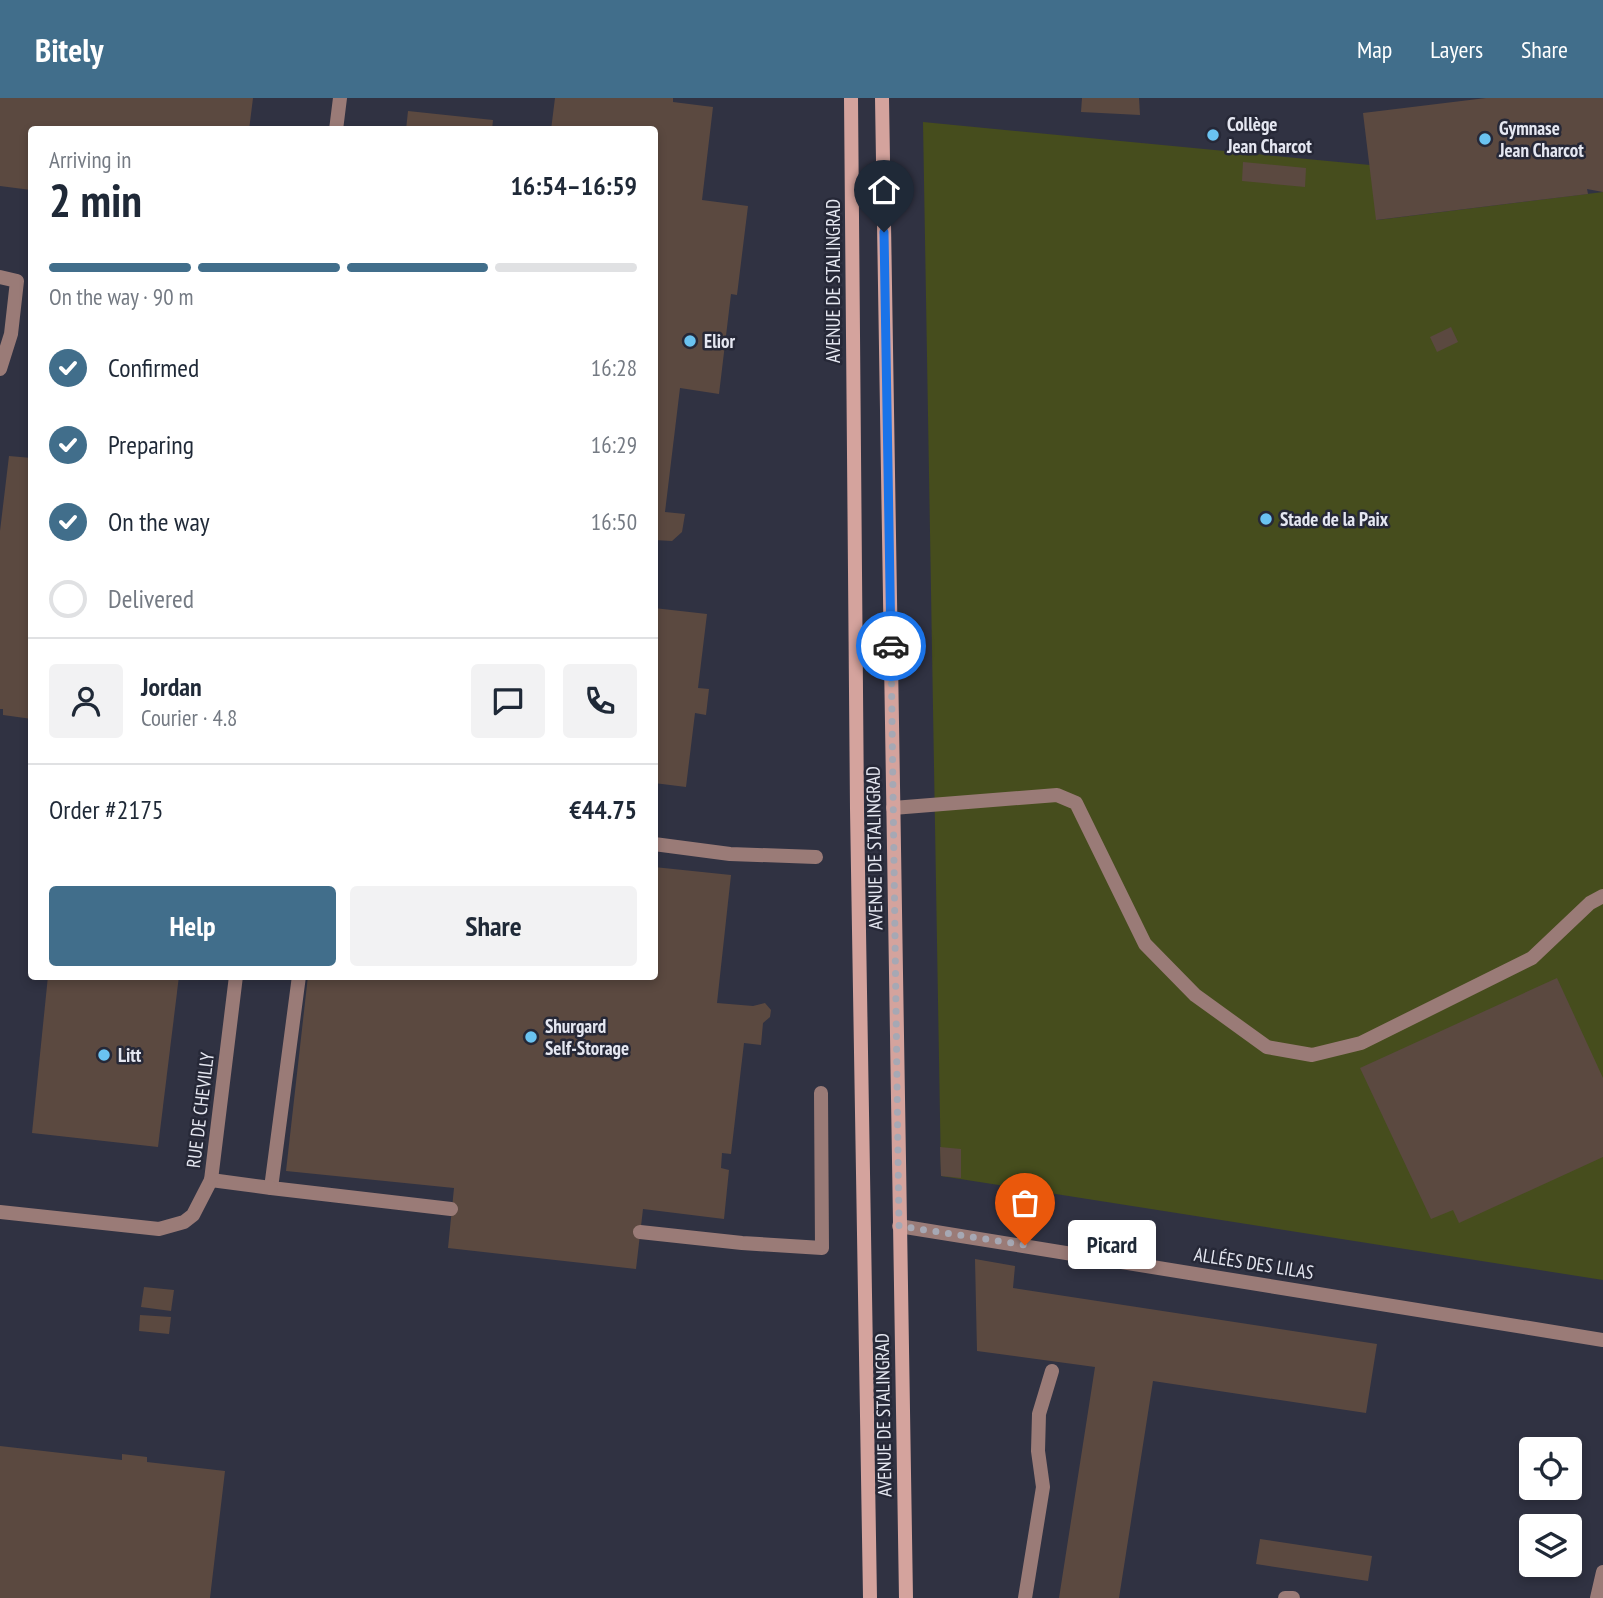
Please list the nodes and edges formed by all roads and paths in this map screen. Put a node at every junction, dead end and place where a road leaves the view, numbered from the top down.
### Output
1 (340, 98) edge
2 (851, 98) edge
3 (882, 98) edge
4 (336, 126) edge
5 (0, 277) edge
6 (0, 369) edge
7 (893, 808) junction
8 (658, 845) edge
9 (816, 857) dead end
10 (1603, 896) edge
11 (236, 980) edge
12 (298, 980) edge
13 (821, 1093) dead end
14 (211, 1180) junction
15 (271, 1188) junction
16 (451, 1209) dead end
17 (0, 1212) edge
18 (899, 1226) junction
19 (640, 1232) dead end
20 (1603, 1340) edge
21 (1052, 1371) dead end
22 (1603, 1572) edge
23 (870, 1598) edge
24 (906, 1598) edge
25 (1025, 1598) edge
26 (1285, 1598) edge
27 (1293, 1598) edge
28 (1597, 1598) edge

1 - 4 street
2 - 23 main road, AVENUE DE STALINGRAD
3 - 7 main road, AVENUE DE STALINGRAD
5 - 6 street
7 - 10 street
7 - 18 main road, AVENUE DE STALINGRAD
8 - 9 street
11 - 14 street, RUE DE CHEVILLY
12 - 15 street
13 - 19 street
14 - 15 street
14 - 17 street, RUE DE CHEVILLY
15 - 16 street
18 - 20 street, ALLÉES DES LILAS
18 - 24 main road, AVENUE DE STALINGRAD
21 - 25 street
22 - 28 street
26 - 27 street

